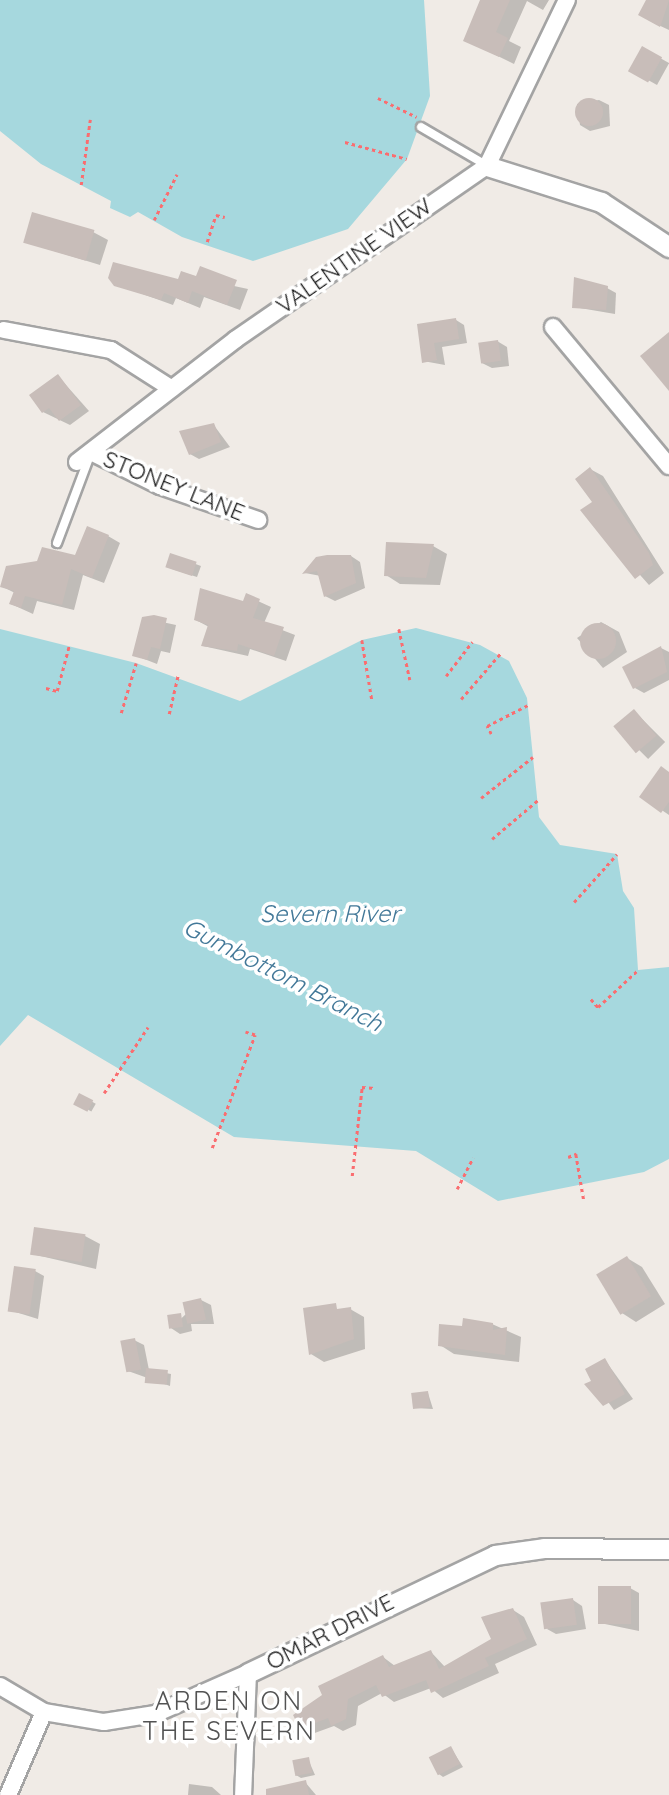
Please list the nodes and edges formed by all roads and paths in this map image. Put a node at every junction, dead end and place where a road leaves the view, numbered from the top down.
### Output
1 (567, 0) edge
2 (378, 98) dead end
3 (90, 120) dead end
4 (422, 123) joint
5 (345, 142) dead end
6 (407, 159) dead end
7 (487, 166) junction
8 (177, 174) dead end
9 (81, 185) dead end
10 (225, 217) dead end
11 (154, 220) dead end
12 (207, 242) dead end
13 (669, 247) edge
14 (553, 327) dead end
15 (2, 331) edge
16 (172, 388) junction
17 (91, 452) junction
18 (77, 463) dead end
19 (669, 466) edge
20 (258, 520) dead end
21 (57, 543) dead end
22 (399, 629) dead end
23 (362, 640) dead end
24 (472, 642) dead end
25 (69, 646) dead end
26 (500, 654) dead end
27 (136, 663) dead end
28 (178, 676) dead end
29 (446, 676) dead end
30 (410, 680) dead end
31 (46, 688) dead end
32 (461, 699) dead end
33 (372, 700) dead end
34 (528, 705) dead end
35 (121, 713) dead end
36 (169, 714) dead end
37 (491, 734) dead end
38 (533, 757) dead end
39 (481, 798) dead end
40 (538, 800) dead end
41 (492, 839) dead end
42 (617, 854) dead end
43 (574, 902) dead end
44 (638, 970) dead end
45 (590, 999) dead end
46 (148, 1027) dead end
47 (246, 1032) dead end
48 (375, 1088) dead end
49 (104, 1093) dead end
50 (212, 1148) dead end
51 (568, 1157) dead end
52 (473, 1158) dead end
53 (352, 1176) dead end
54 (457, 1189) dead end
55 (584, 1201) dead end
56 (669, 1549) edge
57 (248, 1673) junction
58 (0, 1686) edge
59 (44, 1712) junction
60 (8, 1795) edge
61 (243, 1795) edge

1 - 7 street, VALENTINE VIEW
2 - 4 path
3 - 9 path
4 - 7 lane
5 - 6 path
7 - 13 street
7 - 16 street, VALENTINE VIEW
8 - 11 path
10 - 12 path
14 - 19 street
15 - 16 street
16 - 17 street, VALENTINE VIEW
17 - 18 street, VALENTINE VIEW
17 - 20 street, STONEY LANE
17 - 21 lane
22 - 30 path
23 - 33 path
24 - 29 path
25 - 31 path
26 - 32 path
27 - 35 path
28 - 36 path
34 - 37 path
38 - 39 path
40 - 41 path
42 - 43 path
44 - 45 path
46 - 49 path
47 - 50 path
48 - 53 path
51 - 55 path
52 - 54 path
56 - 57 street, OMAR DRIVE
57 - 59 street, OMAR DRIVE
57 - 61 street
58 - 59 street, OMAR DRIVE
59 - 60 street

